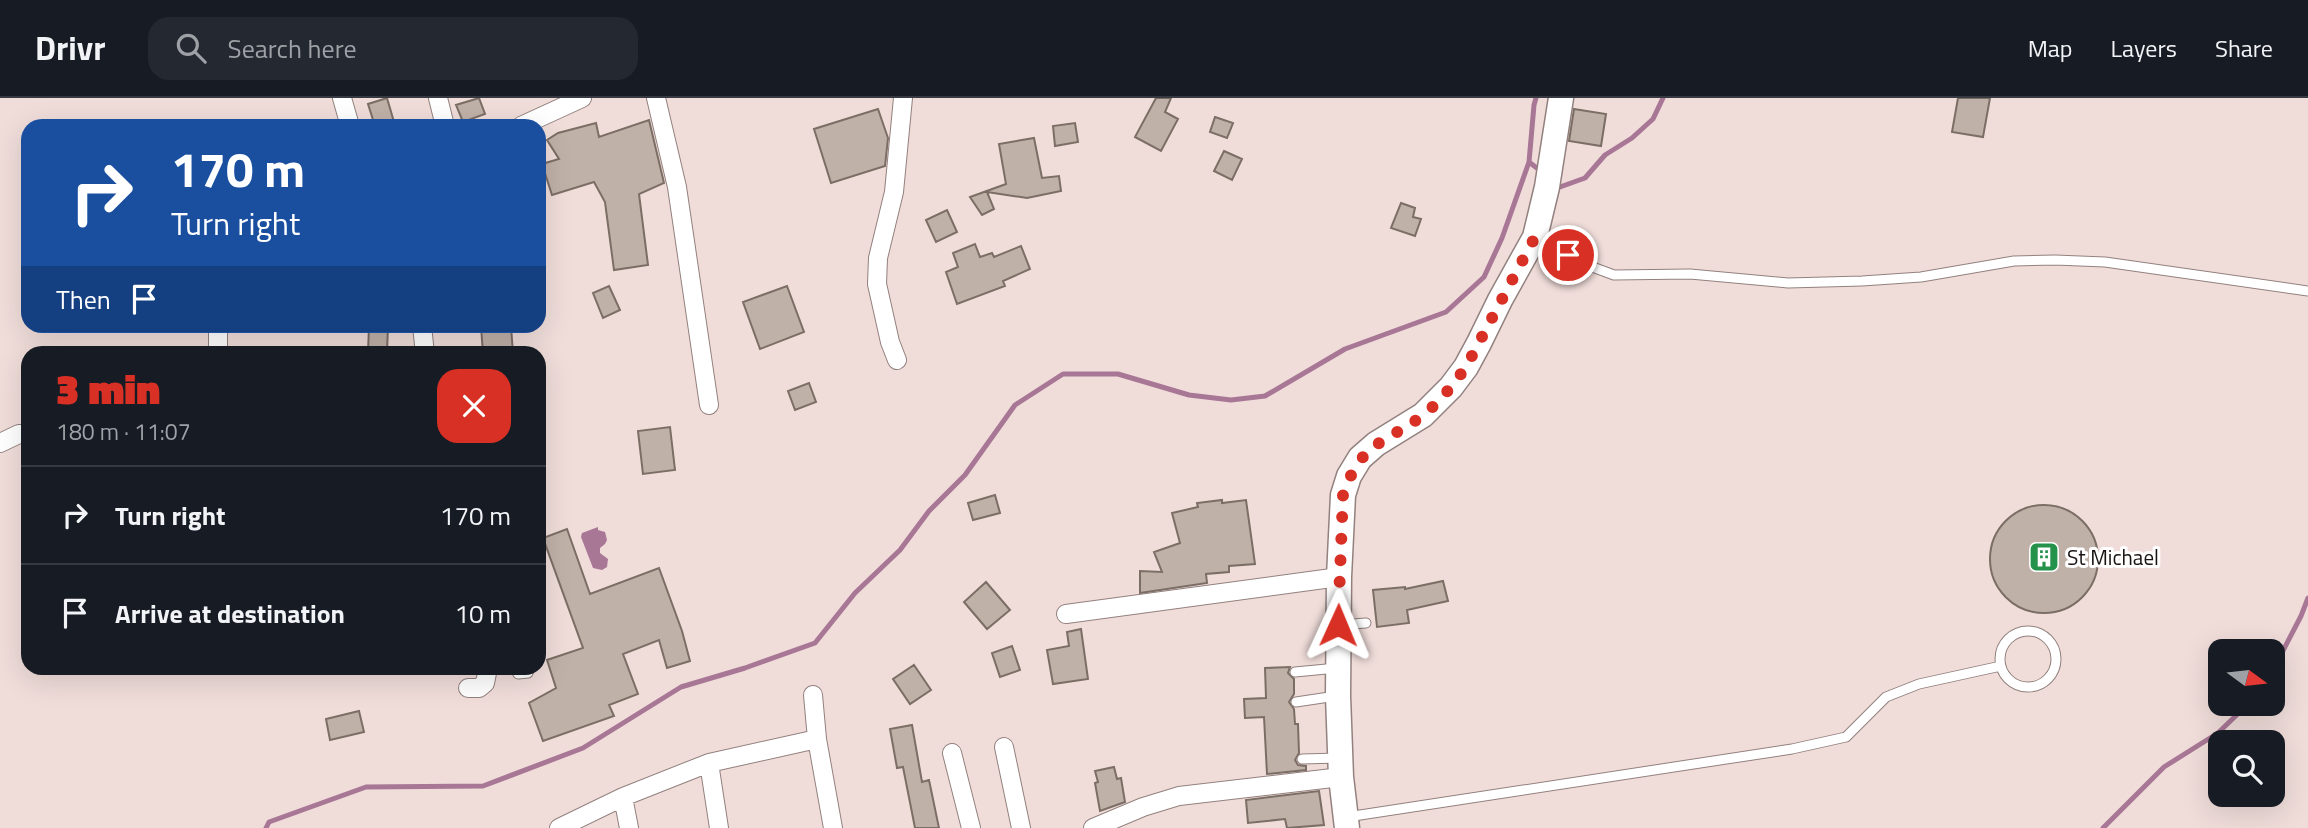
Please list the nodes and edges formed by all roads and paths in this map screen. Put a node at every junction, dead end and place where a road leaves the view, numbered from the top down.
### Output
1 (342, 98) edge
2 (438, 98) edge
3 (582, 98) edge
4 (656, 98) edge
5 (903, 98) edge
6 (1561, 98) edge
7 (348, 119) edge
8 (443, 119) edge
9 (536, 119) edge
10 (1535, 237) junction
11 (2308, 291) edge
12 (897, 360) dead end
13 (709, 405) dead end
14 (21, 434) edge
15 (0, 443) edge
16 (1339, 576) junction
17 (1066, 614) dead end
18 (1366, 623) dead end
19 (1338, 625) junction
20 (2001, 666) junction
21 (1338, 668) junction
22 (1295, 672) dead end
23 (487, 675) edge
24 (468, 688) dead end
25 (813, 695) dead end
26 (1338, 696) junction
27 (1296, 702) dead end
28 (817, 739) junction
29 (1004, 747) dead end
30 (952, 753) dead end
31 (1303, 759) dead end
32 (709, 763) junction
33 (1341, 767) junction
34 (623, 797) junction
35 (1346, 823) edge
36 (559, 828) edge
37 (629, 828) edge
38 (719, 828) edge
39 (833, 828) edge
40 (971, 828) edge
41 (1021, 828) edge
42 (1093, 828) edge

1 - 7 street
2 - 8 street
3 - 9 street
4 - 13 street
5 - 12 street
6 - 10 street
10 - 11 lane
10 - 16 street
14 - 15 street
16 - 17 street
16 - 19 street
18 - 19 lane
19 - 21 street
20 - 20 lane
20 - 35 lane
21 - 22 lane
21 - 26 street
23 - 24 street
25 - 28 street
26 - 27 lane
26 - 33 street
28 - 32 street
28 - 39 street
29 - 41 street
30 - 40 street
31 - 33 lane
32 - 34 street
32 - 38 street
33 - 35 street
33 - 42 street
34 - 36 street
34 - 37 street

